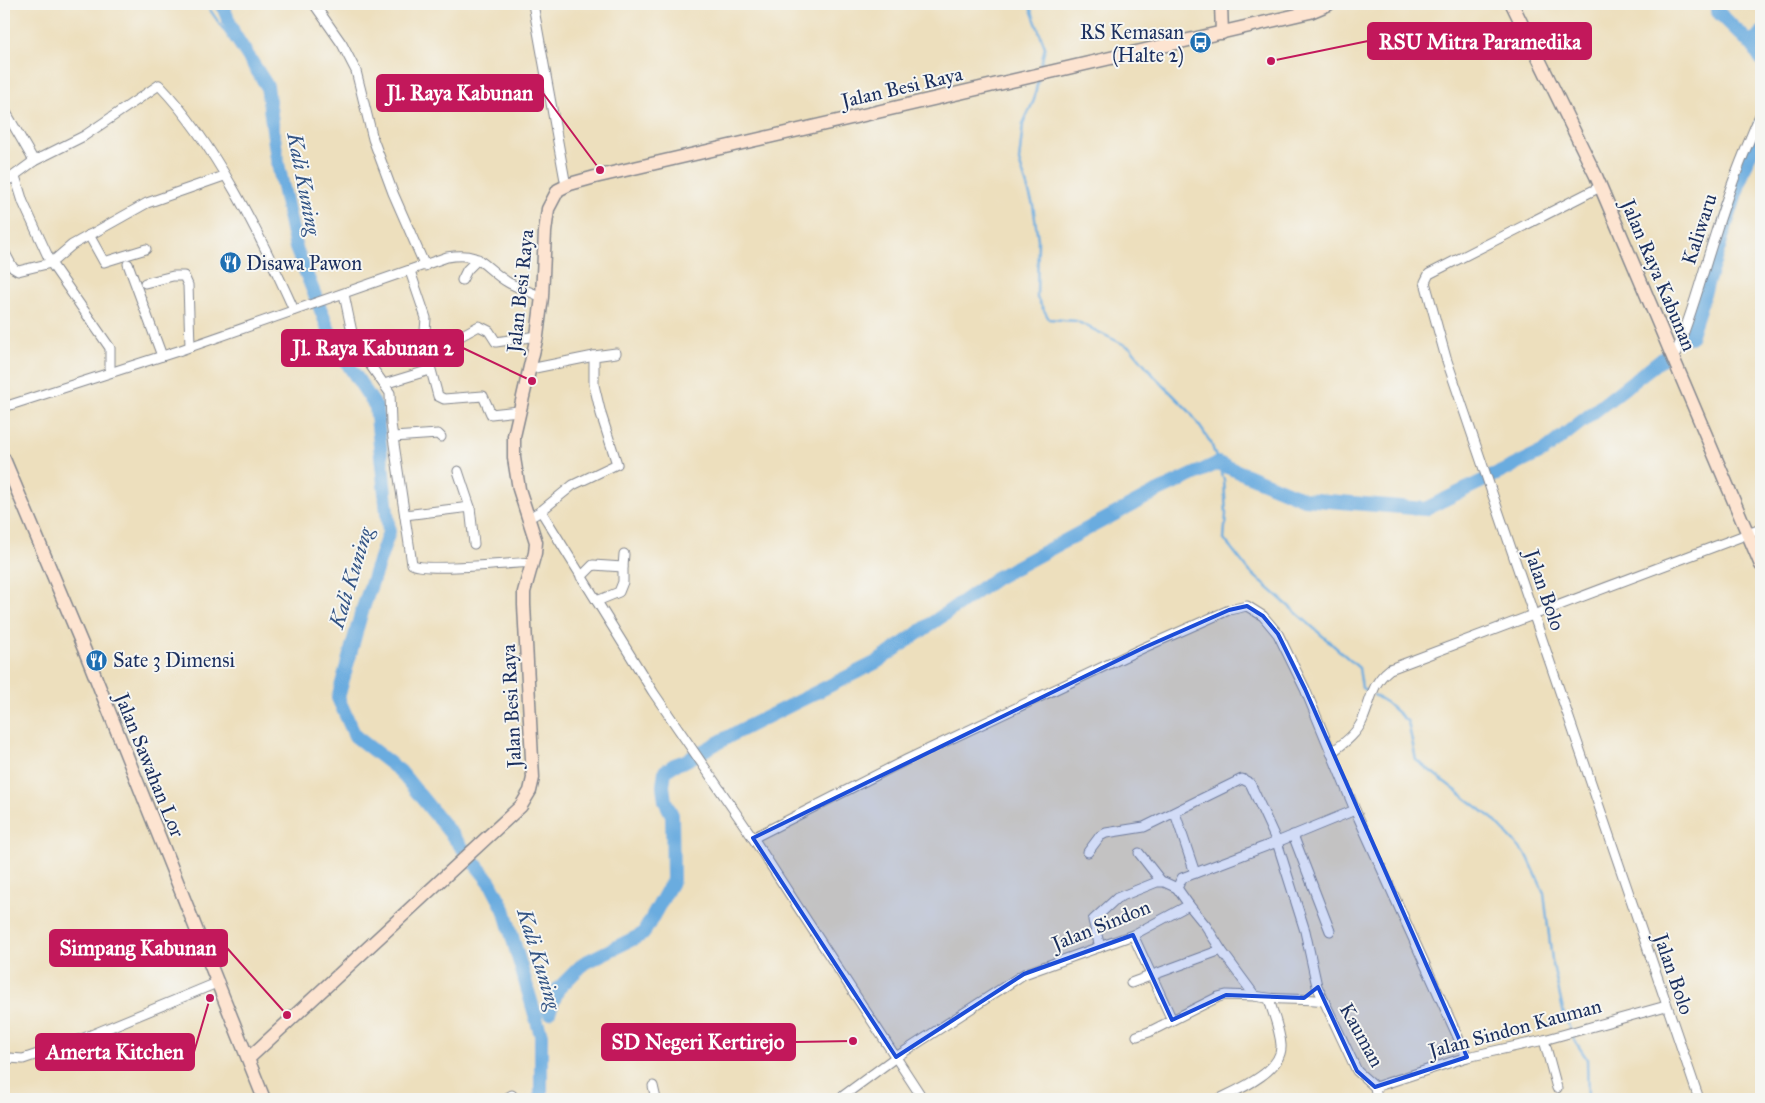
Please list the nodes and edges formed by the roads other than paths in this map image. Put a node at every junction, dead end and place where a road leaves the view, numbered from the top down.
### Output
1 (314, 4) edge
2 (533, 4) edge
3 (1221, 4) edge
4 (1329, 4) edge
5 (1512, 4) edge
6 (1309, 8) edge
7 (1222, 33) junction
8 (4, 109) edge
9 (1761, 113) edge
10 (34, 161) junction
11 (15, 176) junction
12 (224, 176) junction
13 (4, 184) edge
14 (566, 186) junction
15 (1600, 187) junction
16 (89, 235) junction
17 (146, 248) dead end
18 (4, 251) edge
19 (478, 259) junction
20 (50, 263) junction
21 (128, 264) dead end
22 (425, 266) junction
23 (410, 271) junction
24 (462, 280) dead end
25 (145, 283) dead end
26 (344, 294) junction
27 (542, 297) junction
28 (294, 310) junction
29 (537, 336) junction
30 (190, 346) junction
31 (616, 353) dead end
32 (162, 356) junction
33 (594, 356) junction
34 (1674, 358) junction
35 (429, 368) junction
36 (530, 369) junction
37 (110, 371) junction
38 (384, 384) junction
39 (4, 407) edge
40 (519, 411) junction
41 (393, 436) junction
42 (441, 437) dead end
43 (4, 459) edge
44 (458, 470) dead end
45 (470, 507) junction
46 (541, 511) junction
47 (405, 515) junction
48 (529, 518) junction
49 (1761, 529) edge
50 (1748, 534) junction
51 (474, 544) dead end
52 (624, 554) dead end
53 (533, 562) junction
54 (1761, 565) edge
55 (623, 567) junction
56 (582, 577) junction
57 (597, 601) junction
58 (1534, 613) junction
59 (1331, 753) junction
60 (1355, 810) junction
61 (1175, 814) junction
62 (1293, 835) junction
63 (753, 838) junction
64 (1277, 842) junction
65 (1088, 852) dead end
66 (1139, 853) dead end
67 (1195, 873) junction
68 (1161, 881) junction
69 (1177, 888) junction
70 (1189, 905) junction
71 (1330, 930) dead end
72 (1133, 935) junction
73 (1100, 947) junction
74 (1220, 950) junction
75 (1151, 975) junction
76 (219, 982) junction
77 (1131, 983) dead end
78 (1317, 986) junction
79 (1255, 996) junction
80 (1304, 998) junction
81 (1270, 999) junction
82 (1324, 1001) junction
83 (1666, 1006) junction
84 (1172, 1020) junction
85 (1137, 1036) dead end
86 (1544, 1040) junction
87 (896, 1057) junction
88 (1467, 1057) junction
89 (249, 1058) junction
90 (5, 1059) edge
91 (653, 1086) dead end
92 (1375, 1087) junction
93 (1557, 1088) dead end
94 (264, 1099) edge
95 (656, 1099) edge
96 (839, 1099) edge
97 (923, 1099) edge
98 (1219, 1099) edge
99 (1377, 1099) edge
100 (1699, 1099) edge

1 - 22 street
2 - 14 street
3 - 7 street
4 - 6 street
5 - 15 street, Jalan Raya Kabunan
6 - 7 street
7 - 14 street, Jalan Besi Raya
8 - 10 street
9 - 34 street, Kaliwaru
10 - 11 street
10 - 12 street
11 - 13 street
11 - 20 street
12 - 16 street
12 - 28 street
14 - 27 street, Jalan Besi Raya
15 - 34 street, Jalan Raya Kabunan
15 - 58 street, Jalan Bolo
16 - 17 street
16 - 20 street
18 - 20 street
19 - 22 street
19 - 24 street
19 - 27 street
20 - 37 street
21 - 32 street
22 - 23 street
23 - 26 street
23 - 35 street
25 - 30 street
26 - 28 street
26 - 38 street
27 - 29 street, Jalan Besi Raya
28 - 30 street
29 - 35 street
29 - 36 street, Jalan Besi Raya
30 - 32 street
31 - 33 street
32 - 37 street
33 - 36 street
33 - 46 street
34 - 50 street, Jalan Raya Kabunan
35 - 38 street
35 - 40 street
36 - 40 street, Jalan Besi Raya
37 - 39 street
38 - 41 street
40 - 48 street, Jalan Besi Raya
41 - 42 street
41 - 47 street
43 - 76 street, Jalan Sawahan Lor
44 - 45 street
45 - 47 street
45 - 51 street
46 - 48 street
46 - 56 street
47 - 53 street
48 - 53 street, Jalan Besi Raya
49 - 50 street
50 - 54 street, Jalan Raya Kabunan
50 - 58 street
52 - 55 street
53 - 89 street, Jalan Besi Raya
55 - 56 street
55 - 57 street
56 - 57 street
57 - 63 street
58 - 59 street
58 - 83 street, Jalan Bolo
59 - 60 street
59 - 63 street
60 - 62 street
60 - 88 street
61 - 64 street
61 - 65 street
61 - 67 street
62 - 64 street
62 - 71 street
63 - 87 street
64 - 67 street
64 - 78 street
66 - 68 street
67 - 69 street
68 - 69 street
68 - 73 street
69 - 70 street
70 - 72 street, Jalan Sindon
70 - 74 street
72 - 73 street, Jalan Sindon
72 - 75 street
73 - 87 street, Jalan Sindon
74 - 75 street
74 - 79 street
75 - 77 street
75 - 84 street
76 - 89 street, Jalan Sawahan Lor
76 - 90 street
78 - 80 street
78 - 82 street, Kauman
79 - 81 street
79 - 84 street
80 - 81 street
80 - 82 street
81 - 98 street
82 - 92 street, Kauman
83 - 86 street, Jalan Sindon Kauman
83 - 100 street, Jalan Bolo
84 - 85 street
86 - 88 street, Jalan Sindon Kauman
86 - 93 street
87 - 96 street, Jalan Sindon
87 - 97 street
88 - 92 street, Jalan Sindon Kauman
89 - 94 street
91 - 95 street
92 - 99 street, Kauman

